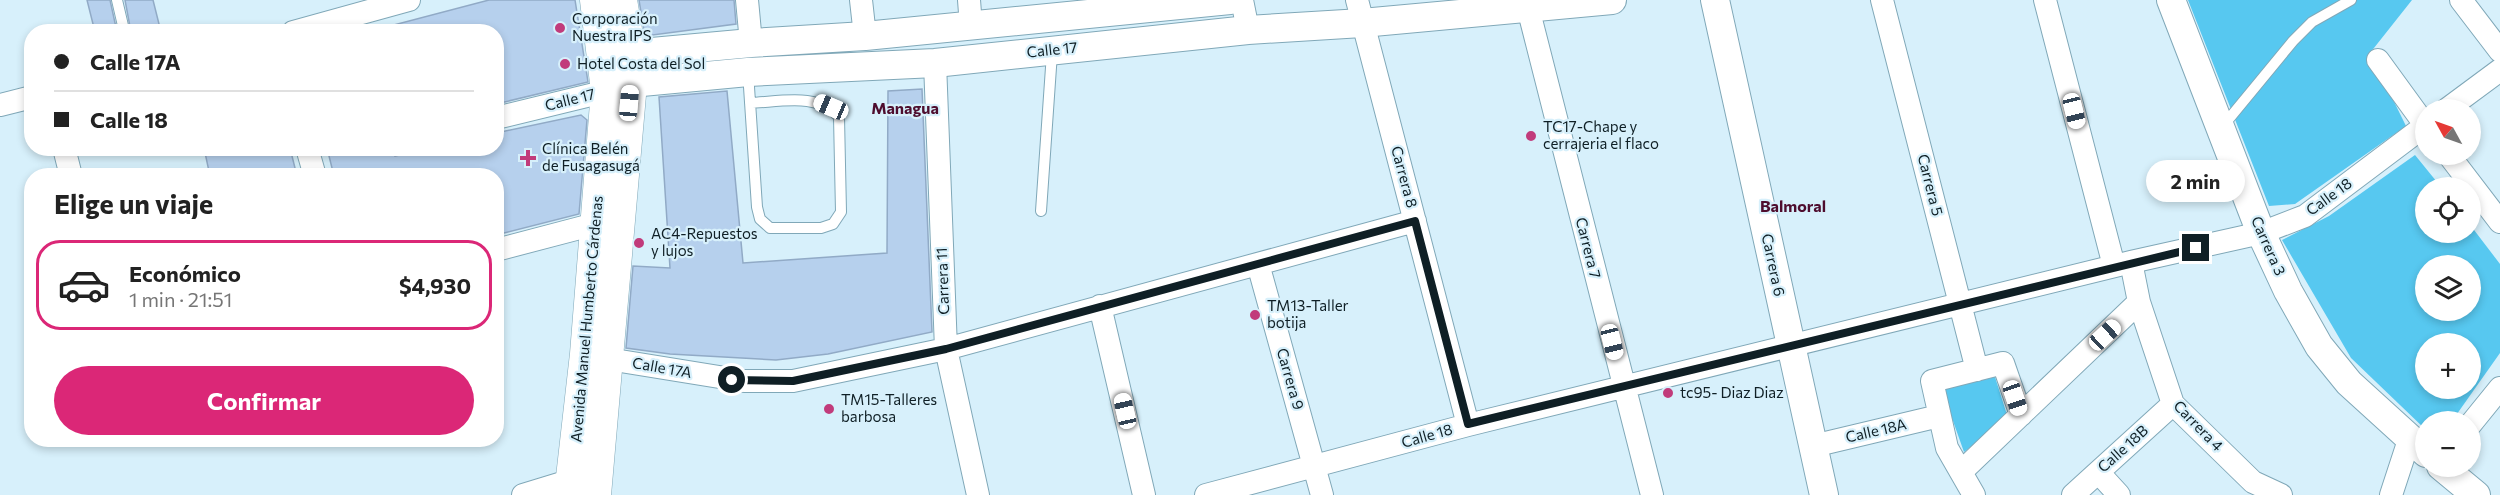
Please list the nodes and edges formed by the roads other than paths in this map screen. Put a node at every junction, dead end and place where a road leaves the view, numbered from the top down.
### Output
1 (117, 0) edge
2 (409, 0) edge
3 (596, 0) edge
4 (621, 0) edge
5 (747, 0) edge
6 (861, 0) edge
7 (1230, 0) edge
8 (1242, 0) edge
9 (1612, 0) edge
10 (1715, 0) edge
11 (1882, 0) edge
12 (2045, 0) edge
13 (2171, 0) edge
14 (2351, 0) edge
15 (2462, 0) edge
16 (1527, 4) edge
17 (1106, 7) edge
18 (1360, 11) edge
19 (970, 13) edge
20 (123, 24) edge
21 (322, 24) edge
22 (1248, 30) junction
23 (865, 36) junction
24 (751, 43) junction
25 (1053, 51) junction
26 (2500, 51) edge
27 (2378, 60) dead end
28 (935, 63) junction
29 (2500, 69) edge
30 (748, 72) junction
31 (618, 73) junction
32 (24, 99) edge
33 (2460, 99) edge
34 (750, 103) junction
35 (0, 105) edge
36 (2415, 111) edge
37 (504, 115) edge
38 (2221, 129) junction
39 (2415, 133) edge
40 (2456, 165) edge
41 (1041, 211) dead end
42 (1415, 221) junction
43 (2500, 222) edge
44 (595, 224) junction
45 (2261, 233) junction
46 (504, 248) edge
47 (1258, 264) junction
48 (2122, 264) junction
49 (2139, 302) junction
50 (1960, 304) junction
51 (1100, 306) junction
52 (1791, 345) junction
53 (946, 349) junction
54 (608, 359) junction
55 (1977, 370) junction
56 (1624, 386) junction
57 (2500, 387) edge
58 (2173, 404) junction
59 (2481, 411) edge
60 (2020, 415) junction
61 (1939, 416) junction
62 (1468, 424) junction
63 (2415, 445) edge
64 (1813, 446) junction
65 (2415, 451) edge
66 (1314, 468) junction
67 (1961, 472) junction
68 (2098, 472) junction
69 (2454, 477) edge
70 (579, 490) edge
71 (1211, 494) edge
72 (523, 495) edge
73 (978, 495) edge
74 (1144, 495) edge
75 (1322, 495) edge
76 (1652, 495) edge
77 (1824, 495) edge
78 (1974, 495) edge
79 (2073, 495) edge
80 (2119, 495) edge
81 (2281, 495) edge
82 (2391, 495) edge
83 (2476, 495) edge

1 - 20 lane
2 - 21 street
3 - 31 main road, Avenida Manuel Humberto Cárdenas
4 - 31 main road, Avenida Manuel Humberto Cárdenas
5 - 24 street
6 - 23 street
7 - 17 street, Calle 17
8 - 22 street
9 - 16 street, Calle 17
10 - 52 street, Carrera 6
11 - 50 street, Carrera 5
12 - 48 street, Carrera 4
13 - 38 street, Carrera 3
14 - 38 lane
15 - 26 street
16 - 18 street, Calle 17
16 - 56 street, Carrera 7
17 - 19 street, Calle 17
18 - 22 street, Calle 17
18 - 42 street, Carrera 8
19 - 23 street, Calle 17
22 - 25 street, Calle 17
23 - 24 street, Calle 17
24 - 31 street, Calle 17
25 - 28 street, Calle 17
25 - 41 lane
27 - 36 street
28 - 30 street, Calle 17
28 - 53 street, Carrera 11
29 - 33 street
30 - 31 street, Calle 17
30 - 34 lane
31 - 37 street, Calle 17
31 - 44 main road, Avenida Manuel Humberto Cárdenas
31 - 54 main road, Avenida Manuel Humberto Cárdenas
32 - 35 street
34 - 34 lane
38 - 45 street, Carrera 3
39 - 45 street, Calle 18
40 - 43 street
42 - 47 street, Calle 17A
42 - 62 street, Carrera 8
44 - 46 street
44 - 70 main road, Avenida Manuel Humberto Cárdenas
45 - 48 street, Calle 18
45 - 63 street, Carrera 3
47 - 51 street, Calle 17A
47 - 66 street, Carrera 9
48 - 49 street, Carrera 4
48 - 50 street, Calle 18
49 - 58 street, Carrera 4
49 - 60 street
50 - 52 street, Calle 18
50 - 55 street, Carrera 5
51 - 53 street, Calle 17A
51 - 74 street
52 - 56 street, Calle 18
52 - 64 street, Carrera 6
53 - 54 street, Calle 17A
53 - 73 street, Carrera 11
54 - 70 main road, Avenida Manuel Humberto Cárdenas
55 - 60 street
55 - 61 street
56 - 62 street, Calle 18
56 - 76 street, Carrera 7
57 - 59 street
58 - 68 street, Calle 18B
58 - 81 street, Carrera 4
60 - 67 street
61 - 64 street, Calle 18A
61 - 67 street
62 - 66 street, Calle 18
64 - 77 street, Carrera 6
65 - 82 street
66 - 71 street, Calle 18
66 - 75 street, Carrera 9
67 - 78 street
68 - 79 street, Calle 18B
68 - 80 street
69 - 83 street
70 - 72 street

